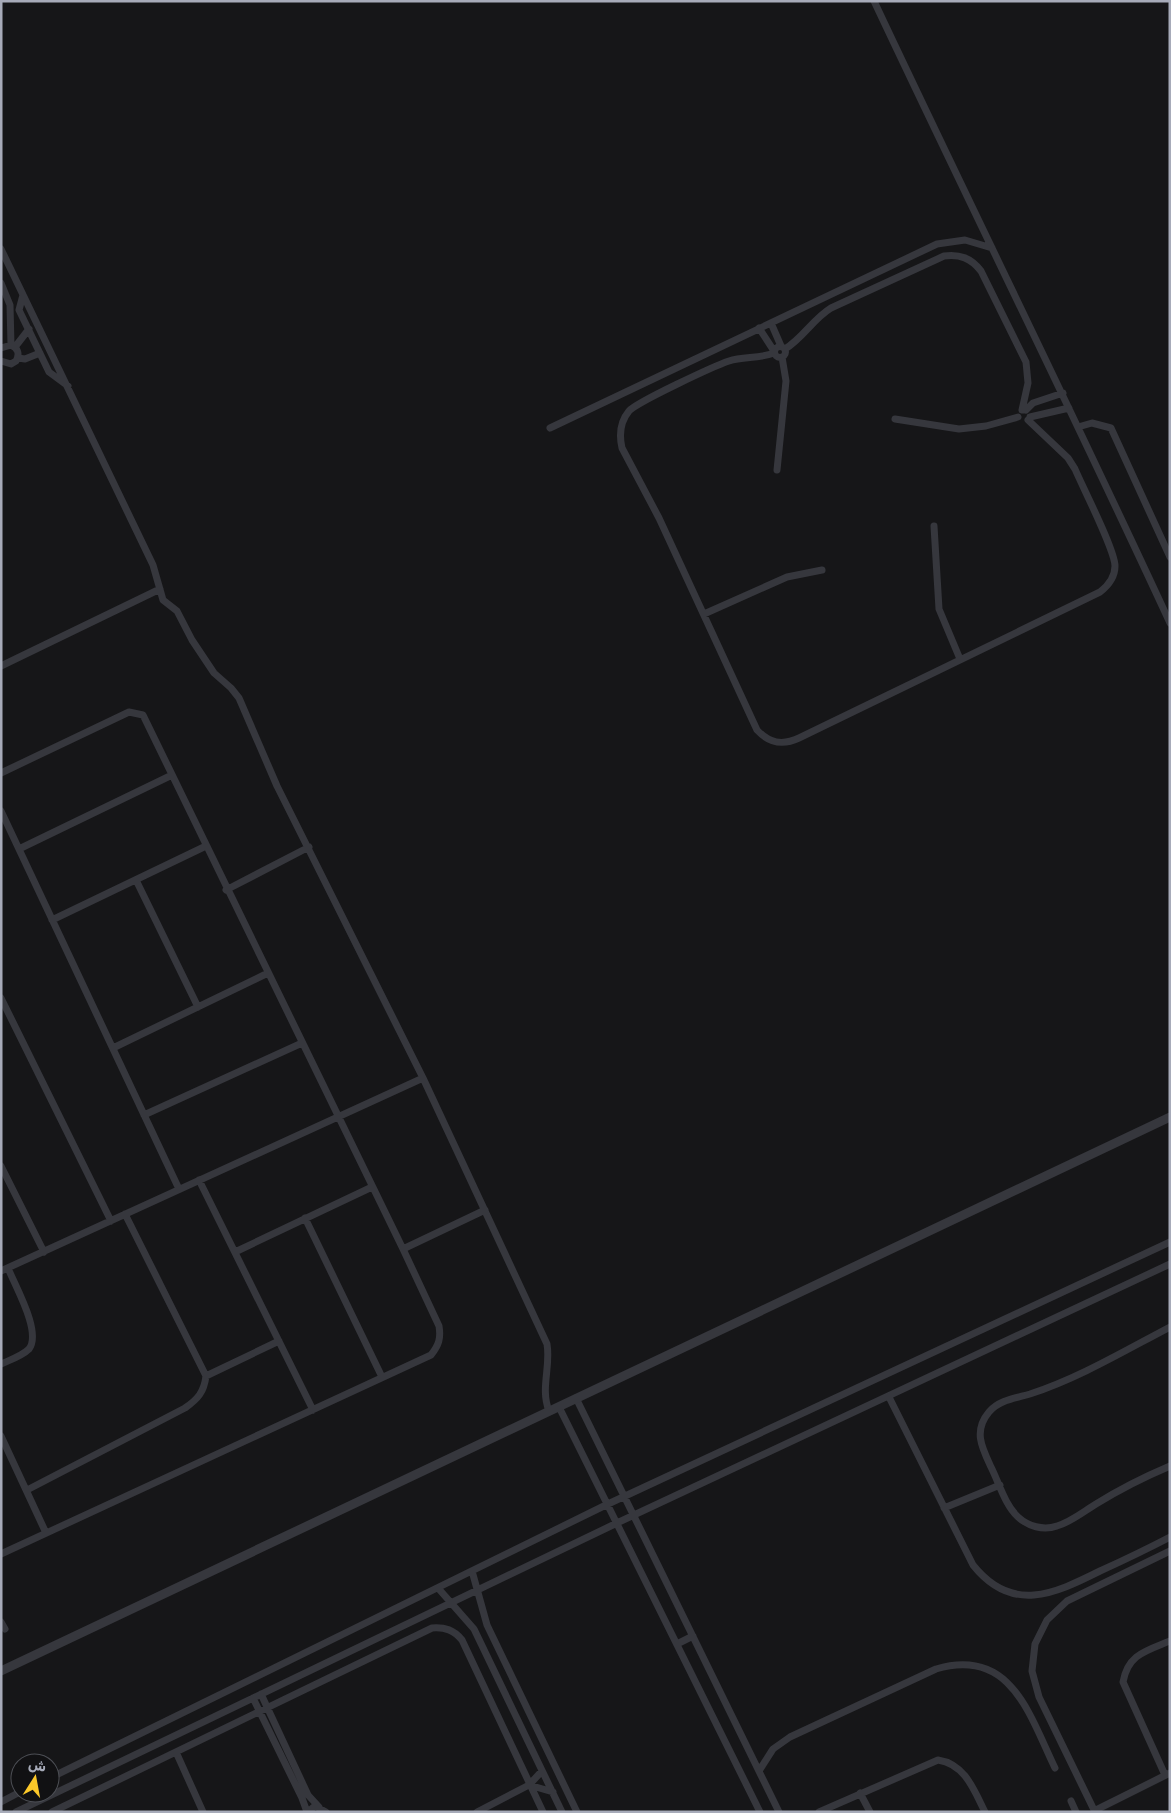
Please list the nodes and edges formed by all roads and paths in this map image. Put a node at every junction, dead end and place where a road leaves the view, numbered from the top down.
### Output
1 (874, 1) edge
2 (992, 248) junction
3 (1, 249) edge
4 (1, 283) edge
5 (23, 294) junction
6 (771, 323) junction
7 (759, 328) junction
8 (28, 329) junction
9 (13, 346) junction
10 (1, 348) edge
11 (783, 348) junction
12 (774, 352) junction
13 (40, 353) junction
14 (782, 357) junction
15 (18, 358) junction
16 (1, 361) edge
17 (68, 386) junction
18 (1063, 393) junction
19 (1069, 408) junction
20 (1025, 415) junction
21 (896, 419) dead end
22 (1078, 427) junction
23 (550, 428) dead end
24 (776, 470) dead end
25 (934, 526) dead end
26 (1170, 557) edge
27 (822, 570) dead end
28 (160, 589) junction
29 (704, 614) junction
30 (1170, 623) edge
31 (960, 659) junction
32 (1, 666) edge
33 (1, 773) edge
34 (172, 775) junction
35 (1, 811) edge
36 (206, 846) junction
37 (309, 847) junction
38 (19, 849) junction
39 (136, 880) junction
40 (226, 890) junction
41 (52, 920) junction
42 (268, 974) junction
43 (1, 998) edge
44 (198, 1007) junction
45 (302, 1043) junction
46 (113, 1048) junction
47 (423, 1078) junction
48 (144, 1114) junction
49 (338, 1116) junction
50 (1170, 1117) edge
51 (1, 1166) edge
52 (199, 1180) junction
53 (372, 1187) junction
54 (179, 1189) junction
55 (485, 1210) junction
56 (125, 1214) junction
57 (305, 1218) junction
58 (111, 1221) junction
59 (1170, 1242) edge
60 (403, 1249) junction
61 (44, 1252) junction
62 (235, 1252) junction
63 (1170, 1264) edge
64 (4, 1270) edge
65 (1170, 1327) edge
66 (279, 1341) junction
67 (1, 1364) edge
68 (206, 1376) junction
69 (382, 1377) junction
70 (889, 1397) junction
71 (576, 1398) junction
72 (559, 1407) junction
73 (313, 1410) junction
74 (549, 1411) junction
75 (1, 1436) edge
76 (1170, 1466) edge
77 (1000, 1485) junction
78 (27, 1490) junction
79 (626, 1497) junction
80 (608, 1504) junction
81 (944, 1508) junction
82 (634, 1515) junction
83 (617, 1523) junction
84 (46, 1533) junction
85 (1170, 1537) edge
86 (1170, 1551) edge
87 (1, 1554) edge
88 (472, 1571) junction
89 (438, 1588) junction
90 (478, 1590) junction
91 (452, 1602) junction
92 (1, 1622) edge
93 (5, 1629) dead end
94 (693, 1636) junction
95 (1170, 1641) edge
96 (677, 1644) junction
97 (1, 1671) edge
98 (261, 1694) junction
99 (252, 1698) junction
100 (267, 1709) junction
101 (260, 1712) junction
102 (176, 1752) junction
103 (1054, 1768) dead end
104 (542, 1771) junction
105 (759, 1771) junction
106 (60, 1773) edge
107 (1168, 1774) edge
108 (529, 1785) junction
109 (553, 1792) junction
110 (860, 1793) junction
111 (1071, 1801) dead end
112 (320, 1807) junction
113 (1094, 1811) edge
114 (16, 1812) edge
115 (52, 1812) edge
116 (202, 1812) edge
117 (308, 1812) edge
118 (326, 1812) edge
119 (477, 1812) edge
120 (543, 1812) edge
121 (562, 1812) edge
122 (576, 1812) edge
123 (760, 1812) edge
124 (779, 1812) edge
125 (819, 1812) edge
126 (870, 1812) edge
127 (985, 1812) edge
128 (1076, 1812) edge

1 - 2 street
2 - 6 street
2 - 18 street
3 - 5 street
4 - 9 street
5 - 8 street
5 - 17 street
6 - 7 street
6 - 11 street
7 - 12 street
7 - 23 street
8 - 9 street
8 - 13 street
9 - 10 street
9 - 15 street
11 - 12 street
11 - 14 street
11 - 20 street
12 - 14 street
12 - 29 street
13 - 15 street
13 - 17 street
14 - 24 street
15 - 16 street
17 - 28 street
18 - 19 street
18 - 20 street
19 - 20 street
19 - 22 street
20 - 21 street
20 - 31 street
22 - 26 street
22 - 30 street
25 - 31 street
27 - 29 street
28 - 32 street
28 - 37 street
29 - 31 street
33 - 34 street
34 - 36 street
34 - 38 street
35 - 38 street
36 - 39 street
36 - 40 street
37 - 40 street
37 - 47 street
38 - 41 street
39 - 41 street
39 - 44 street
40 - 42 street
41 - 46 street
42 - 44 street
42 - 45 street
43 - 58 street
44 - 46 street
45 - 48 street
45 - 49 street
46 - 48 street
47 - 49 street
47 - 55 street
48 - 54 street
49 - 52 street
49 - 53 street
50 - 71 street
51 - 61 street
52 - 54 street
52 - 62 street
53 - 57 street
53 - 60 street
54 - 56 street
55 - 60 street
55 - 74 street
56 - 58 street
56 - 68 street
57 - 62 street
57 - 69 street
58 - 61 street
59 - 79 street
60 - 69 street
61 - 64 street
62 - 66 street
63 - 70 street
64 - 67 street
65 - 77 street
66 - 68 street
66 - 73 street
68 - 78 street
69 - 73 street
70 - 81 street
70 - 82 street
71 - 72 street
71 - 79 street
72 - 74 street
72 - 80 street
73 - 84 street
74 - 97 street
75 - 78 street
76 - 77 street
77 - 81 street
78 - 84 street
79 - 80 street
79 - 82 street
80 - 83 street
80 - 88 street
81 - 85 street
82 - 83 street
82 - 94 street
83 - 90 street
83 - 96 street
84 - 87 street
86 - 113 street
88 - 89 street
88 - 90 street
89 - 91 street
89 - 106 street
90 - 91 street
90 - 122 street
91 - 98 street
91 - 104 street
92 - 93 street
94 - 96 street
94 - 105 street
95 - 107 street
96 - 123 street
98 - 99 street
98 - 100 street
99 - 101 street
99 - 114 street
100 - 101 street
100 - 108 street
100 - 112 street
101 - 102 street
101 - 117 street
102 - 115 street
102 - 116 street
103 - 105 street
104 - 108 street
104 - 109 street
105 - 124 street
107 - 113 street
108 - 109 street
108 - 119 street
108 - 120 street
109 - 121 street
110 - 125 street
110 - 126 street
110 - 127 street
111 - 128 street
112 - 117 street
112 - 118 street

